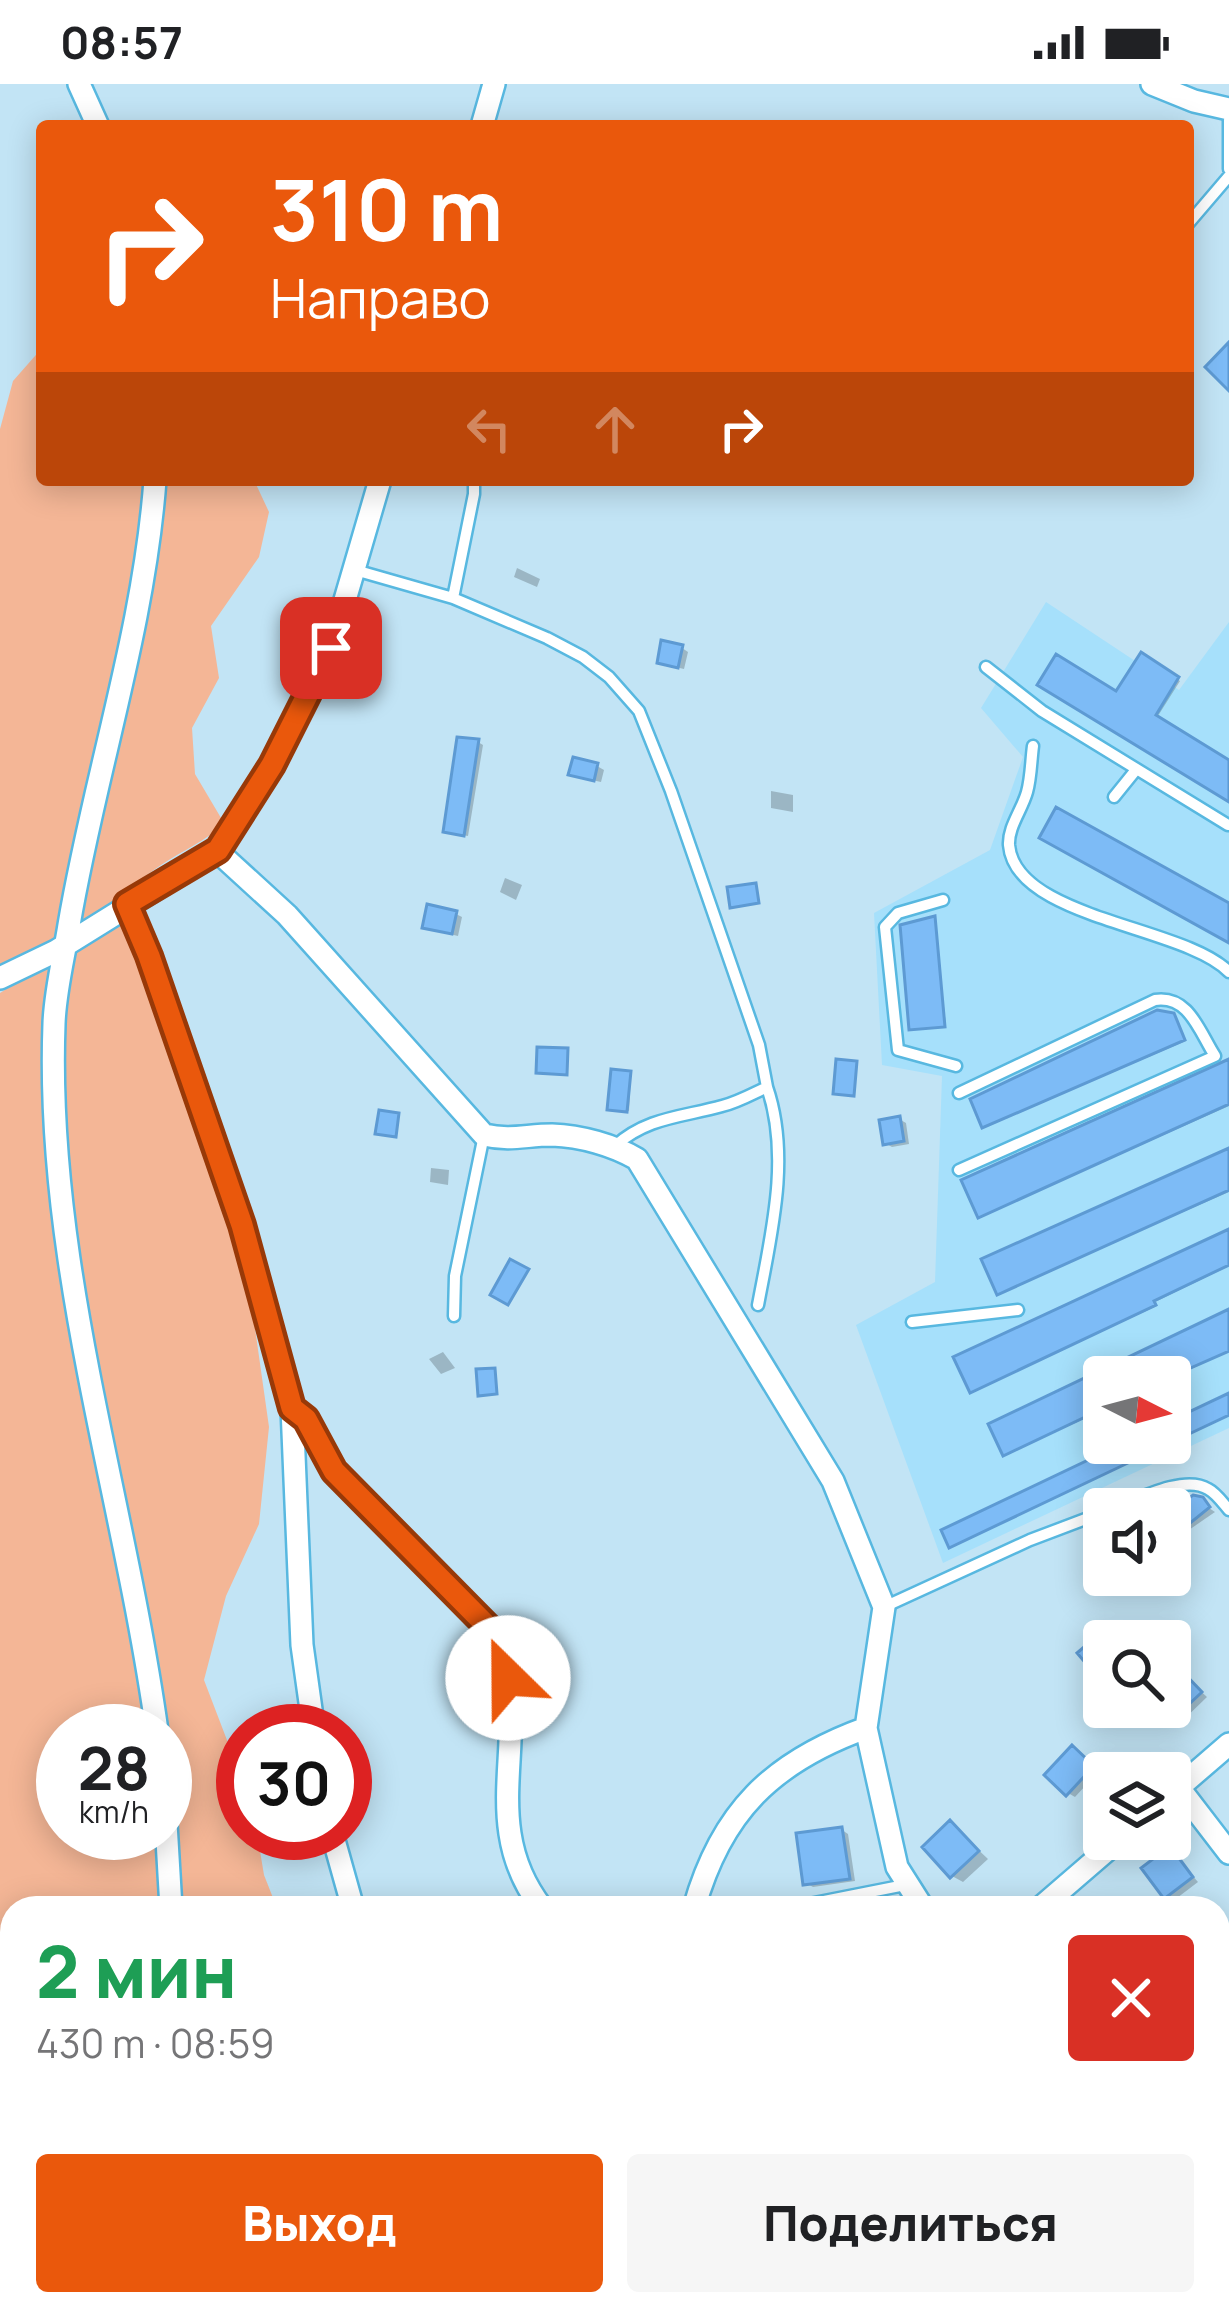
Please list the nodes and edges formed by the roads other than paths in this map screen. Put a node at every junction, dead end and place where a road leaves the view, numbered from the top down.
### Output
1 (79, 84) edge
2 (494, 84) edge
3 (1152, 84) edge
4 (1229, 109) edge
5 (95, 120) edge
6 (484, 120) edge
7 (1229, 120) edge
8 (1229, 173) edge
9 (1194, 217) edge
10 (154, 486) edge
11 (378, 486) edge
12 (474, 486) edge
13 (352, 569) junction
14 (453, 598) junction
15 (986, 667) dead end
16 (1033, 746) dead end
17 (1135, 771) junction
18 (1114, 796) dead end
19 (1228, 825) edge
20 (218, 850) junction
21 (943, 900) dead end
22 (127, 904) junction
23 (66, 944) junction
24 (1229, 972) edge
25 (0, 978) edge
26 (1229, 1051) edge
27 (1215, 1056) junction
28 (956, 1066) dead end
29 (766, 1087) junction
30 (959, 1093) dead end
31 (484, 1135) junction
32 (615, 1146) junction
33 (959, 1170) dead end
34 (758, 1305) dead end
35 (1018, 1310) dead end
36 (454, 1316) dead end
37 (911, 1322) dead end
38 (292, 1408) junction
39 (1175, 1488) edge
40 (1229, 1510) edge
41 (1083, 1520) edge
42 (884, 1607) junction
43 (153, 1704) edge
44 (310, 1704) edge
45 (866, 1728) junction
46 (1229, 1744) edge
47 (1191, 1778) edge
48 (1191, 1810) edge
49 (1229, 1853) edge
50 (168, 1860) edge
51 (340, 1860) edge
52 (1096, 1860) edge
53 (905, 1886) junction
54 (170, 1896) edge
55 (350, 1896) edge
56 (535, 1896) edge
57 (697, 1896) edge
58 (851, 1896) edge
59 (913, 1896) edge
60 (1054, 1896) edge

1 - 5 street
2 - 6 street
3 - 4 street
7 - 8 lane
8 - 9 lane
10 - 23 street
11 - 13 street
12 - 14 lane
13 - 14 lane
13 - 20 street
14 - 29 lane
15 - 17 lane
16 - 24 lane
17 - 18 lane
17 - 19 lane
20 - 22 street
20 - 31 street
21 - 28 lane
22 - 23 street
22 - 38 street
23 - 25 street
23 - 43 street
26 - 27 lane
27 - 30 lane
27 - 33 lane
29 - 32 lane
29 - 34 lane
31 - 32 street
31 - 36 lane
32 - 42 street
35 - 37 lane
38 - 44 street
38 - 56 street
39 - 40 lane
41 - 42 lane
42 - 45 street
45 - 53 street
45 - 57 street
46 - 47 street
48 - 49 street
50 - 54 street
51 - 55 street
52 - 60 street
53 - 58 lane
53 - 59 street

